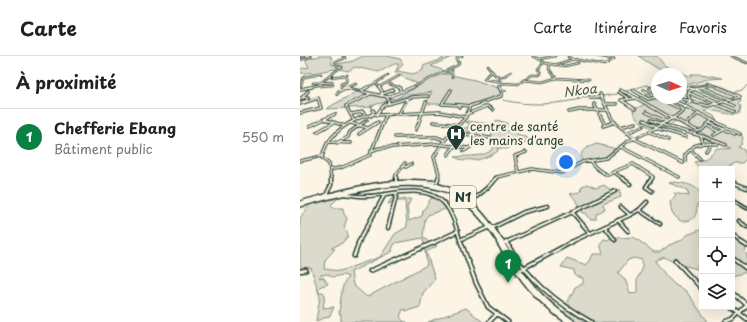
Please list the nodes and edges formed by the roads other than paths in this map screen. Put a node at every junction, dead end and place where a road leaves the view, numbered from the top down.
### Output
1 (304, 56) edge
2 (311, 56) edge
3 (343, 56) edge
4 (462, 56) edge
5 (533, 56) edge
6 (555, 56) edge
7 (570, 56) edge
8 (597, 56) edge
9 (612, 56) edge
10 (731, 56) edge
11 (300, 58) edge
12 (538, 59) junction
13 (573, 59) junction
14 (612, 60) junction
15 (544, 64) junction
16 (550, 64) junction
17 (578, 64) dead end
18 (747, 64) edge
19 (487, 65) dead end
20 (554, 65) junction
21 (332, 70) dead end
22 (452, 70) dead end
23 (334, 71) junction
24 (492, 72) junction
25 (511, 72) dead end
26 (441, 73) junction
27 (452, 73) junction
28 (321, 74) dead end
29 (388, 76) dead end
30 (399, 76) dead end
31 (300, 77) edge
32 (304, 77) junction
33 (329, 77) junction
34 (452, 77) dead end
35 (501, 77) junction
36 (556, 78) junction
37 (522, 80) junction
38 (589, 80) dead end
39 (495, 81) junction
40 (333, 82) dead end
41 (313, 83) dead end
42 (376, 83) junction
43 (387, 83) junction
44 (503, 83) junction
45 (707, 83) dead end
46 (321, 84) junction
47 (356, 84) dead end
48 (332, 85) dead end
49 (712, 85) junction
50 (315, 86) junction
51 (379, 87) junction
52 (700, 87) junction
53 (300, 88) edge
54 (687, 88) edge
55 (346, 89) junction
56 (694, 89) junction
57 (308, 90) dead end
58 (392, 90) dead end
59 (451, 90) dead end
60 (620, 90) dead end
61 (633, 90) dead end
62 (644, 90) dead end
63 (359, 92) junction
64 (402, 92) junction
65 (619, 92) dead end
66 (689, 93) junction
67 (337, 94) dead end
68 (370, 94) junction
69 (600, 94) dead end
70 (651, 94) edge
71 (382, 95) junction
72 (428, 96) dead end
73 (579, 97) dead end
74 (601, 97) junction
75 (301, 98) edge
76 (388, 98) junction
77 (407, 98) junction
78 (629, 98) junction
79 (636, 98) junction
80 (651, 99) edge
81 (731, 99) junction
82 (687, 101) edge
83 (724, 101) junction
84 (426, 102) dead end
85 (691, 102) junction
86 (301, 103) edge
87 (594, 104) dead end
88 (604, 104) junction
89 (617, 104) dead end
90 (670, 104) edge
91 (682, 104) edge
92 (717, 104) junction
93 (385, 105) junction
94 (470, 106) junction
95 (686, 106) junction
96 (735, 106) dead end
97 (634, 109) dead end
98 (373, 110) dead end
99 (493, 110) dead end
100 (597, 110) junction
101 (608, 110) junction
102 (683, 110) junction
103 (569, 112) dead end
104 (646, 112) dead end
105 (698, 112) junction
106 (735, 112) dead end
107 (300, 113) edge
108 (422, 113) junction
109 (334, 114) dead end
110 (351, 114) junction
111 (398, 114) junction
112 (467, 114) junction
113 (376, 115) junction
114 (386, 115) junction
115 (365, 116) junction
116 (371, 116) junction
117 (466, 117) junction
118 (673, 118) junction
119 (324, 119) junction
120 (367, 120) dead end
121 (644, 120) dead end
122 (651, 120) dead end
123 (712, 120) junction
124 (354, 121) junction
125 (378, 122) dead end
126 (433, 122) dead end
127 (615, 122) junction
128 (667, 122) junction
129 (333, 123) junction
130 (350, 123) junction
131 (635, 123) dead end
132 (710, 123) junction
133 (662, 124) junction
134 (686, 124) junction
135 (458, 125) junction
136 (605, 125) junction
137 (706, 125) junction
138 (310, 126) dead end
139 (346, 126) junction
140 (359, 126) junction
141 (602, 126) dead end
142 (643, 126) dead end
143 (656, 127) junction
144 (368, 128) junction
145 (621, 128) junction
146 (725, 129) junction
147 (416, 130) dead end
148 (317, 132) dead end
149 (453, 132) junction
150 (650, 132) junction
151 (719, 132) junction
152 (627, 133) junction
153 (359, 134) dead end
154 (735, 134) dead end
155 (740, 134) dead end
156 (714, 135) dead end
157 (702, 136) junction
158 (395, 137) dead end
159 (482, 137) junction
160 (686, 137) dead end
161 (490, 138) dead end
162 (633, 138) junction
163 (444, 140) junction
164 (458, 140) dead end
165 (668, 140) dead end
166 (327, 142) junction
167 (351, 142) dead end
168 (338, 143) junction
169 (703, 143) junction
170 (711, 144) junction
171 (718, 144) dead end
172 (440, 145) junction
173 (726, 145) dead end
174 (454, 146) junction
175 (621, 147) junction
176 (468, 148) junction
177 (691, 150) junction
178 (370, 151) junction
179 (464, 151) dead end
180 (706, 151) dead end
181 (526, 152) dead end
182 (448, 155) dead end
183 (322, 156) junction
184 (700, 159) dead end
185 (300, 161) edge
186 (590, 161) junction
187 (405, 163) dead end
188 (411, 164) dead end
189 (402, 166) junction
190 (330, 170) junction
191 (518, 172) junction
192 (613, 172) junction
193 (679, 177) dead end
194 (397, 183) junction
195 (735, 183) edge
196 (630, 184) dead end
197 (747, 188) edge
198 (615, 191) dead end
199 (652, 191) dead end
200 (397, 193) junction
201 (340, 194) junction
202 (385, 194) junction
203 (325, 198) junction
204 (735, 201) edge
205 (470, 202) junction
206 (647, 202) dead end
207 (300, 204) edge
208 (548, 206) dead end
209 (621, 207) dead end
210 (747, 208) edge
211 (639, 210) junction
212 (572, 212) junction
213 (630, 215) junction
214 (618, 220) junction
215 (739, 221) dead end
216 (660, 224) dead end
217 (492, 227) junction
218 (605, 227) junction
219 (747, 227) edge
220 (388, 228) dead end
221 (458, 230) junction
222 (628, 231) dead end
223 (590, 233) junction
224 (735, 237) edge
225 (462, 240) junction
226 (615, 240) dead end
227 (504, 242) junction
228 (747, 246) edge
229 (354, 256) dead end
230 (675, 260) dead end
231 (735, 260) edge
232 (747, 269) edge
233 (306, 270) dead end
234 (370, 270) dead end
235 (520, 270) junction
236 (300, 271) edge
237 (699, 286) edge
238 (735, 295) edge
239 (735, 310) edge
240 (739, 313) junction
241 (497, 314) junction
242 (747, 319) edge
243 (489, 322) edge
244 (508, 322) edge
245 (571, 322) edge
246 (591, 322) edge
247 (724, 322) edge

1 - 11 street
2 - 11 street
3 - 23 street
4 - 26 street
5 - 12 street
6 - 12 street
7 - 13 street
8 - 14 street
9 - 14 street
10 - 18 street
12 - 15 street
13 - 14 street
13 - 20 street
15 - 16 street
15 - 37 street
16 - 20 street
16 - 36 street
17 - 20 street
19 - 24 street
21 - 23 street
22 - 27 street
23 - 33 street
24 - 35 street
24 - 39 street
25 - 35 street
26 - 27 street
26 - 64 street
27 - 34 street
28 - 32 street
29 - 42 street
30 - 43 street
31 - 32 street
32 - 53 street
33 - 46 street
33 - 55 street
35 - 39 street
36 - 37 street
36 - 38 street
37 - 44 street
39 - 44 street
40 - 46 street
41 - 46 street
42 - 51 street
42 - 63 street
43 - 51 street
43 - 64 street
44 - 94 street
45 - 49 street
46 - 50 street
47 - 55 street
48 - 50 street
49 - 52 street
49 - 81 street
50 - 53 street
51 - 71 street
52 - 56 street
52 - 81 street
54 - 56 street
55 - 63 street
55 - 67 street
56 - 66 street
56 - 83 street
57 - 75 street
58 - 71 street
59 - 94 street
60 - 79 street
61 - 80 street
62 - 70 street
63 - 68 street
64 - 76 street
65 - 78 street
66 - 85 street
66 - 92 street
68 - 71 street
68 - 110 street
69 - 74 street
71 - 76 street
72 - 77 street
73 - 74 street
74 - 88 street
75 - 86 street
76 - 93 street
77 - 93 street
77 - 111 street
78 - 79 street
78 - 97 street
79 - 118 street
81 - 83 street
82 - 85 street
83 - 92 street
83 - 96 street
84 - 108 street
85 - 92 street
85 - 95 street
86 - 107 street
87 - 100 street
88 - 89 street
88 - 101 street
90 - 102 street
91 - 95 street
92 - 106 street
93 - 113 street
94 - 112 street
95 - 102 street
95 - 105 street
98 - 116 street
99 - 112 street
100 - 101 street
100 - 103 street
100 - 136 street
101 - 127 street
102 - 118 street
104 - 128 street
105 - 123 street
105 - 134 street
108 - 111 street
108 - 117 street
108 - 147 street
109 - 119 street
110 - 115 street
110 - 124 street
111 - 114 street
112 - 117 street
113 - 114 street
113 - 116 street
114 - 178 street
115 - 116 street
115 - 124 street
117 - 135 street
118 - 128 street
118 - 134 street
119 - 129 street
119 - 138 street
120 - 140 street
121 - 143 street
122 - 133 street
123 - 132 street
123 - 155 street
124 - 130 street
125 - 144 street
126 - 135 street
127 - 136 street
127 - 145 street
128 - 133 street
129 - 139 street
129 - 148 street
130 - 139 street
130 - 140 street
131 - 145 street
132 - 137 street
132 - 146 street
133 - 143 street
133 - 157 street
134 - 137 street
135 - 149 street
136 - 141 street
137 - 151 street
139 - 166 street
140 - 144 street
140 - 168 street
142 - 152 street
143 - 150 street
143 - 160 street
144 - 153 street
145 - 152 street
146 - 151 street
146 - 154 street
149 - 159 street
149 - 163 street
150 - 162 street
150 - 165 street
151 - 156 street
152 - 162 street
157 - 169 street
157 - 173 street
158 - 163 street
159 - 161 street
159 - 176 street
162 - 175 street
162 - 177 street
163 - 172 street
164 - 174 street
166 - 168 street
166 - 183 street
167 - 168 street
169 - 170 street
169 - 177 street
170 - 171 street
170 - 180 street
172 - 174 street
172 - 178 street
172 - 194 street
174 - 176 street
174 - 182 street
175 - 186 street
175 - 193 street
176 - 179 street
177 - 184 street
178 - 190 street
181 - 191 street
183 - 185 street
183 - 190 street
186 - 191 street
186 - 192 street
187 - 189 street
188 - 189 street
189 - 194 street
190 - 203 street
191 - 205 street
192 - 196 street
192 - 199 street
194 - 201 highway, N1
194 - 205 highway, N1
195 - 197 street
198 - 212 street
200 - 202 street
200 - 220 street
200 - 221 street
201 - 202 street
201 - 203 highway, N1
202 - 229 street
203 - 207 highway, N1
204 - 210 street
205 - 217 highway, N1
206 - 211 street
208 - 217 street
209 - 213 street
211 - 213 street
211 - 216 street
212 - 223 street
212 - 227 street
213 - 214 street
214 - 218 street
214 - 222 street
215 - 219 street
217 - 225 street
217 - 227 highway, N1
218 - 223 street
218 - 226 street
221 - 225 street
221 - 234 street
223 - 235 street
224 - 228 street
225 - 241 street
227 - 235 highway, N1
230 - 237 street
231 - 232 street
233 - 236 street
235 - 245 highway, N1
235 - 246 street
238 - 240 street
239 - 240 street
240 - 242 street
240 - 247 street
241 - 243 street
241 - 244 street

